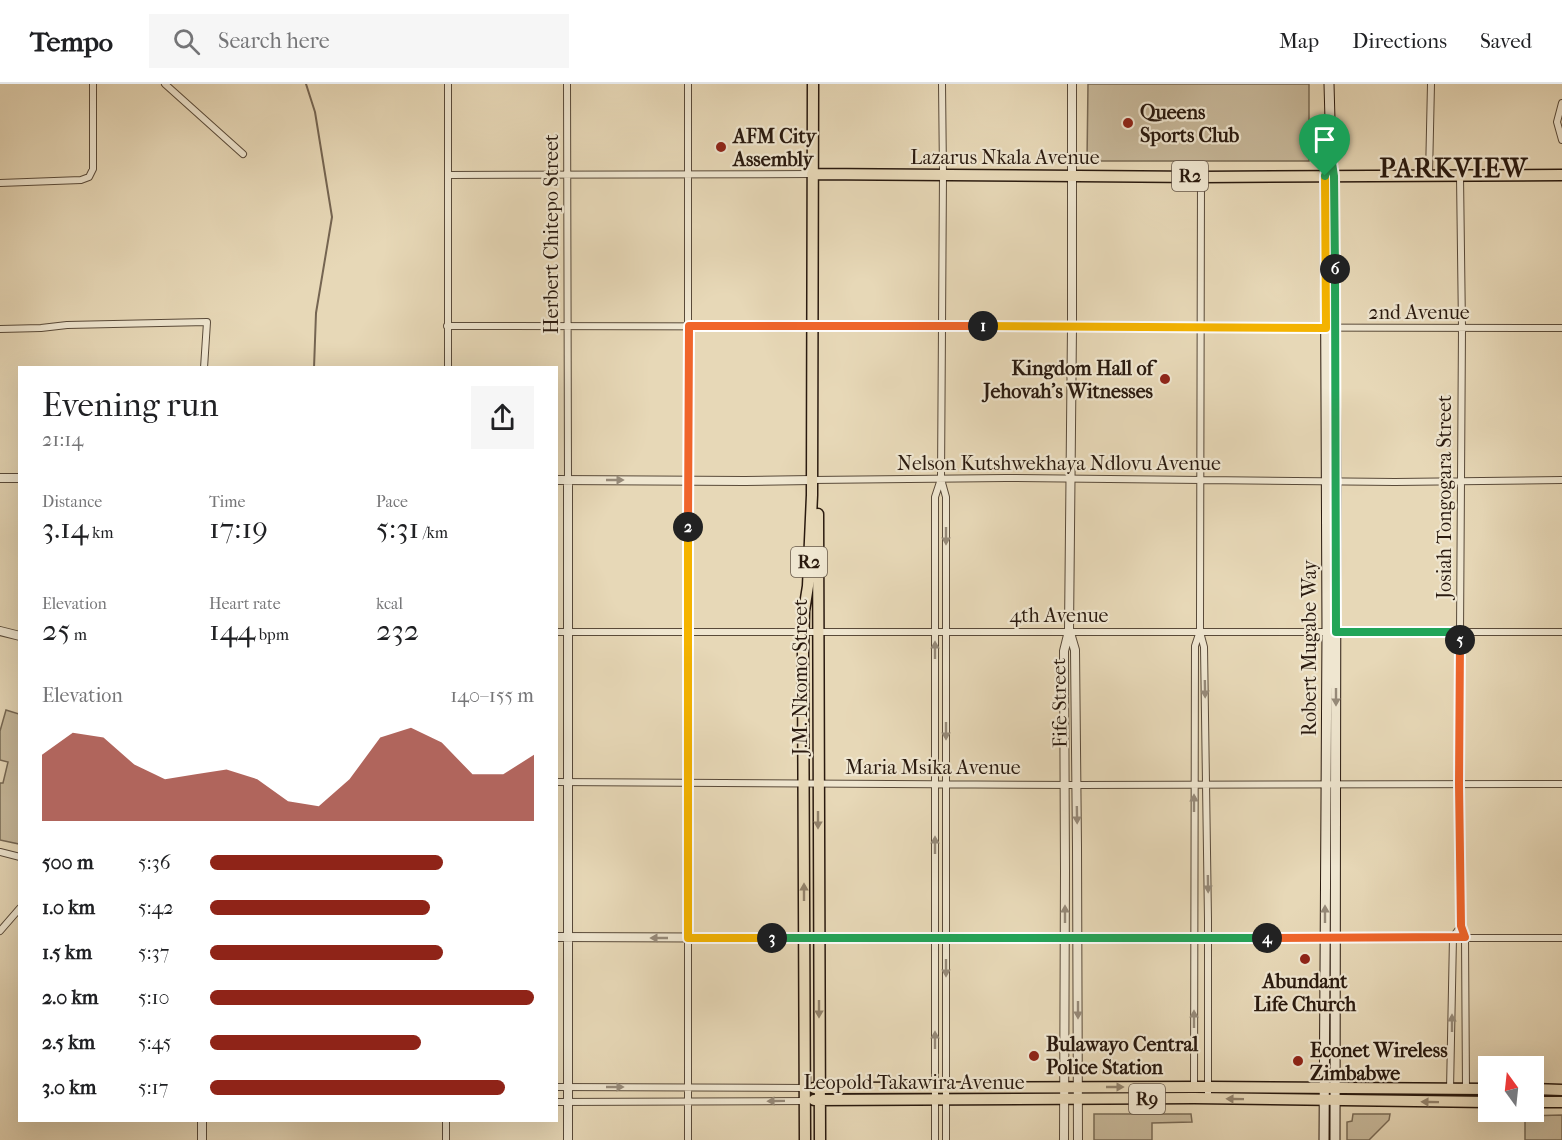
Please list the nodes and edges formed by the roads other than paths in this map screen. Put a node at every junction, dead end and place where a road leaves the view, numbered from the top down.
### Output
1 (93, 84) edge
2 (165, 84) edge
3 (448, 84) edge
4 (567, 84) edge
5 (688, 84) edge
6 (813, 84) edge
7 (942, 84) edge
8 (1072, 84) edge
9 (1329, 84) edge
10 (1431, 84) edge
11 (1562, 103) edge
12 (1562, 140) edge
13 (243, 154) dead end
14 (567, 174) junction
15 (688, 174) junction
16 (815, 174) junction
17 (943, 174) junction
18 (448, 175) junction
19 (1073, 175) junction
20 (1330, 176) junction
21 (1429, 176) junction
22 (1460, 176) junction
23 (1562, 176) edge
24 (1201, 177) junction
25 (0, 183) edge
26 (447, 326) junction
27 (567, 326) junction
28 (689, 326) junction
29 (815, 326) junction
30 (942, 326) junction
31 (1072, 326) junction
32 (1201, 327) junction
33 (1331, 328) junction
34 (1462, 328) junction
35 (1562, 328) edge
36 (0, 329) edge
37 (204, 366) edge
38 (448, 366) edge
39 (0, 478) edge
40 (18, 478) edge
41 (815, 479) junction
42 (941, 479) junction
43 (1071, 479) junction
44 (558, 480) edge
45 (568, 480) junction
46 (1201, 480) junction
47 (1460, 480) junction
48 (1562, 480) edge
49 (688, 481) junction
50 (1332, 481) junction
51 (0, 631) edge
52 (804, 631) junction
53 (818, 631) junction
54 (935, 631) junction
55 (946, 631) junction
56 (1069, 631) junction
57 (558, 632) edge
58 (568, 632) junction
59 (688, 632) junction
60 (1200, 632) junction
61 (1332, 632) junction
62 (1460, 632) junction
63 (1562, 632) edge
64 (18, 636) edge
65 (558, 782) edge
66 (568, 782) junction
67 (687, 783) junction
68 (804, 783) junction
69 (818, 783) junction
70 (1331, 783) junction
71 (1562, 783) edge
72 (935, 784) junction
73 (946, 784) junction
74 (1065, 784) junction
75 (1077, 784) junction
76 (1194, 784) junction
77 (1206, 784) junction
78 (1459, 784) junction
79 (0, 852) edge
80 (18, 856) edge
81 (18, 911) edge
82 (1461, 926) junction
83 (0, 931) edge
84 (1453, 937) junction
85 (1465, 937) junction
86 (558, 938) edge
87 (568, 938) junction
88 (688, 938) junction
89 (804, 938) junction
90 (821, 938) junction
91 (935, 938) junction
92 (946, 938) junction
93 (1065, 938) junction
94 (1078, 938) junction
95 (1194, 938) junction
96 (1208, 938) junction
97 (1325, 938) junction
98 (1336, 938) junction
99 (1562, 938) edge
100 (558, 1087) edge
101 (568, 1087) junction
102 (940, 1087) junction
103 (1064, 1087) junction
104 (1078, 1087) junction
105 (1208, 1087) junction
106 (688, 1088) junction
107 (805, 1088) junction
108 (820, 1088) junction
109 (1330, 1088) junction
110 (1450, 1089) junction
111 (1466, 1089) junction
112 (1478, 1089) edge
113 (1544, 1089) edge
114 (1562, 1090) edge
115 (1194, 1093) junction
116 (1064, 1099) junction
117 (1078, 1099) junction
118 (1208, 1099) junction
119 (820, 1100) junction
120 (940, 1100) junction
121 (1330, 1100) junction
122 (805, 1101) junction
123 (558, 1102) edge
124 (568, 1102) junction
125 (688, 1102) junction
126 (1450, 1102) junction
127 (1478, 1102) edge
128 (1544, 1102) edge
129 (1562, 1102) edge
130 (1466, 1103) junction
131 (202, 1122) edge
132 (446, 1122) edge
133 (202, 1140) edge
134 (446, 1140) edge
135 (568, 1140) edge
136 (688, 1140) edge
137 (805, 1140) edge
138 (820, 1140) edge
139 (935, 1140) edge
140 (946, 1140) edge
141 (1064, 1140) edge
142 (1078, 1140) edge
143 (1324, 1140) edge
144 (1335, 1140) edge

1 - 25 street
2 - 13 street
3 - 18 street
4 - 14 street, Herbert Chitepo Street
5 - 15 street
6 - 16 highway, J.M. Nkomo Street
7 - 17 street
8 - 19 street
9 - 20 main road, Robert Mugabe Way
10 - 21 street
11 - 12 street
14 - 15 street, Lazarus Nkala Avenue
14 - 18 street, Lazarus Nkala Avenue
14 - 27 street, Herbert Chitepo Street
15 - 16 street, Lazarus Nkala Avenue
15 - 28 street
16 - 17 highway, Lazarus Nkala Avenue / R2
16 - 29 highway, J.M. Nkomo Street / R2
17 - 19 highway, Lazarus Nkala Avenue / R2
17 - 30 street
18 - 26 street
19 - 24 highway, Lazarus Nkala Avenue / R2
19 - 31 street
20 - 21 highway, Lazarus Nkala Avenue / R2
20 - 24 highway, Lazarus Nkala Avenue / R2
20 - 33 main road, Robert Mugabe Way
21 - 22 highway, Lazarus Nkala Avenue / R2
22 - 23 highway, Lazarus Nkala Avenue / R2
22 - 34 street, Josiah Tongogara Street
24 - 32 street
26 - 27 street, 2nd Avenue
26 - 38 street
27 - 28 street, 2nd Avenue
27 - 45 street, Herbert Chitepo Street
28 - 29 street, 2nd Avenue
28 - 49 street
29 - 30 street, 2nd Avenue
29 - 41 highway, J.M. Nkomo Street / R2
30 - 31 street, 2nd Avenue
30 - 42 street
31 - 32 street, 2nd Avenue
31 - 43 street
32 - 33 street, 2nd Avenue
32 - 46 street
33 - 34 street, 2nd Avenue
33 - 50 main road, Robert Mugabe Way
34 - 35 street, 2nd Avenue
34 - 47 street, Josiah Tongogara Street
36 - 37 street
39 - 40 street
41 - 42 street, Nelson Kutshwekhaya Ndlovu Avenue
41 - 49 street, Nelson Kutshwekhaya Ndlovu Avenue
41 - 52 highway, J.M. Nkomo Street / R2
41 - 53 highway, J.M. Nkomo Street / R2
42 - 43 street, Nelson Kutshwekhaya Ndlovu Avenue
42 - 54 street
42 -> 55 street
43 - 46 street, Nelson Kutshwekhaya Ndlovu Avenue
43 - 56 street
44 - 45 street, Nelson Kutshwekhaya Ndlovu Avenue
45 -> 49 street, Nelson Kutshwekhaya Ndlovu Avenue
45 - 58 street, Herbert Chitepo Street
46 - 50 street, Nelson Kutshwekhaya Ndlovu Avenue
46 - 60 street
47 - 48 street, Nelson Kutshwekhaya Ndlovu Avenue
47 - 50 street, Nelson Kutshwekhaya Ndlovu Avenue
47 - 62 street, Josiah Tongogara Street
49 - 59 street
50 - 61 main road, Robert Mugabe Way
51 - 64 street
52 - 53 street, 4th Avenue
52 - 59 street, 4th Avenue
52 - 68 highway, J.M. Nkomo Street / R2
53 - 54 street, 4th Avenue
53 - 69 highway, J.M. Nkomo Street / R2
54 - 55 street, 4th Avenue
72 -> 54 street
55 - 56 street, 4th Avenue
55 -> 73 street
56 - 60 street, 4th Avenue
56 - 74 street, Fife Street
56 - 75 street, Fife Street
57 - 58 street, 4th Avenue
58 - 59 street, 4th Avenue
58 - 66 street, Herbert Chitepo Street
59 - 67 street
60 - 61 street, 4th Avenue
60 - 76 street
60 -> 77 street
61 - 62 street, 4th Avenue
61 - 70 main road, Robert Mugabe Way
62 - 63 street, 4th Avenue
62 - 78 street, Josiah Tongogara Street
65 - 66 street, Maria Msika Avenue
66 - 67 street, Maria Msika Avenue
66 - 87 street, Herbert Chitepo Street
67 - 68 street, Maria Msika Avenue
67 - 88 street
68 - 69 street, Maria Msika Avenue
89 -> 68 highway, J.M. Nkomo Street / R2
69 - 72 street, Maria Msika Avenue
69 -> 90 highway, J.M. Nkomo Street / R2
70 - 77 street, Maria Msika Avenue
70 - 78 street, Maria Msika Avenue
97 -> 70 main road, Robert Mugabe Way
70 - 98 main road, Robert Mugabe Way
71 - 78 street, Maria Msika Avenue
72 - 73 street, Maria Msika Avenue
91 -> 72 street
73 - 74 street, Maria Msika Avenue
73 - 92 street
74 - 75 street, Maria Msika Avenue
93 -> 74 street, Fife Street
75 - 76 street, Maria Msika Avenue
75 -> 94 street, Fife Street
76 - 77 street, Maria Msika Avenue
95 -> 76 street
77 -> 96 street
78 - 82 street, Josiah Tongogara Street
79 - 80 street
81 - 83 street
82 - 84 street
82 - 85 street, Josiah Tongogara Street
84 - 85 street
84 - 98 street
110 -> 84 street
85 - 99 street
85 - 111 street, Josiah Tongogara Street
86 - 87 street
88 -> 87 street
87 - 101 street, Herbert Chitepo Street
88 - 89 street
88 - 106 street
89 - 90 street
89 - 107 highway, J.M. Nkomo Street / R2
90 - 91 street
90 -> 108 highway, J.M. Nkomo Street / R2
91 - 92 street
102 -> 91 street
92 - 93 street
92 -> 102 street
93 - 94 street
93 - 103 street, Fife Street
94 - 95 street
94 -> 104 street, Fife Street
95 - 96 street
115 -> 95 street
96 - 97 street
96 - 105 street
97 - 98 street
97 - 109 main road, Robert Mugabe Way
98 - 109 main road, Robert Mugabe Way
100 - 101 street, Leopold Takawira Avenue
101 -> 106 street, Leopold Takawira Avenue
101 - 124 street, Herbert Chitepo Street
102 - 103 highway, Leopold Takawira Avenue / R9
102 - 108 highway, Leopold Takawira Avenue / R9
102 - 120 street
102 - 120 street
103 - 104 highway, Leopold Takawira Avenue / R9
103 - 116 street, Fife Street
104 -> 115 highway, Leopold Takawira Avenue / R9
104 - 117 street, Fife Street
105 - 109 highway, Leopold Takawira Avenue / R9
105 - 115 highway, Leopold Takawira Avenue / R9
105 - 118 street
106 - 107 street, Leopold Takawira Avenue
106 - 125 street
107 - 108 highway, Leopold Takawira Avenue / R9
107 - 122 highway, J.M. Nkomo Street / R2
108 - 119 highway, J.M. Nkomo Street / R2
109 - 110 highway, Leopold Takawira Avenue / R9
109 - 121 main road, Robert Mugabe Way
110 - 111 highway, Leopold Takawira Avenue / R9
110 - 126 street
111 - 112 highway, Leopold Takawira Avenue / R9
111 - 130 street, Josiah Tongogara Street
113 - 114 highway
115 - 117 highway, Leopold Takawira Avenue / R9
115 - 118 highway, Leopold Takawira Avenue / R9
116 - 117 highway, Leopold Takawira Avenue / R9
116 - 120 highway, Leopold Takawira Avenue / R9
116 - 141 street, Fife Street
117 - 142 street, Fife Street
121 -> 118 highway, Leopold Takawira Avenue / R9
119 - 120 highway, Leopold Takawira Avenue / R9
119 - 122 highway, Leopold Takawira Avenue / R9
119 - 138 highway, J.M. Nkomo Street / R2
120 - 139 street
120 - 140 street
126 -> 121 highway, Leopold Takawira Avenue / R9
121 - 143 main road, Robert Mugabe Way
121 - 144 main road, Robert Mugabe Way
122 -> 125 street, Leopold Takawira Avenue
122 - 137 highway, J.M. Nkomo Street / R2
123 - 124 street, Leopold Takawira Avenue
124 - 125 street, Leopold Takawira Avenue
124 - 135 street, Herbert Chitepo Street
125 - 136 street
126 - 130 highway, Leopold Takawira Avenue / R9
127 - 130 highway, Leopold Takawira Avenue / R9
128 - 129 highway
131 - 133 street
132 - 134 street

